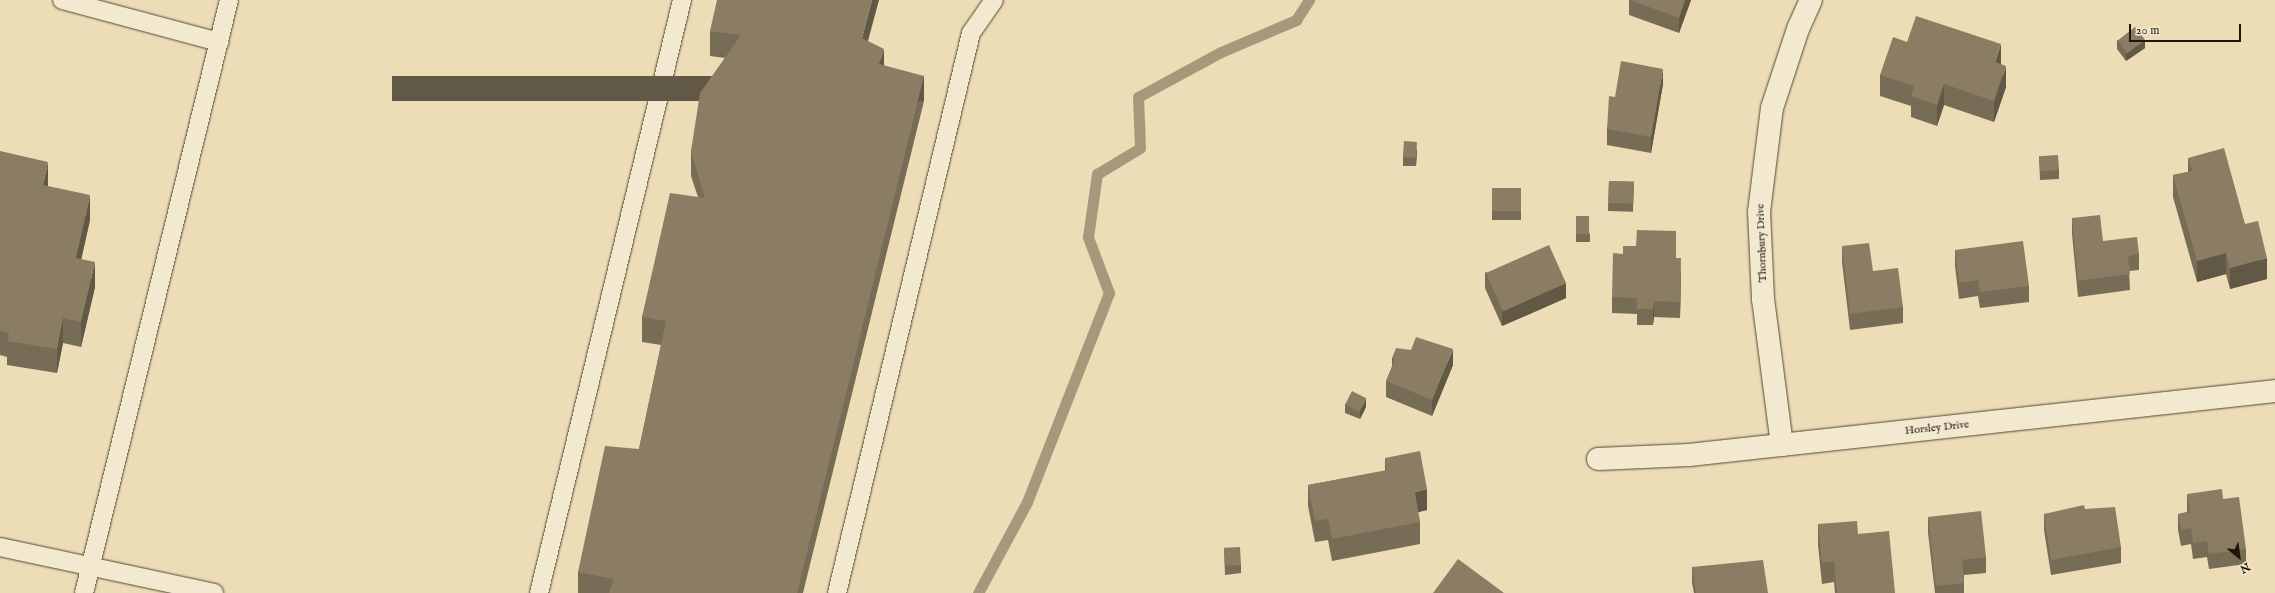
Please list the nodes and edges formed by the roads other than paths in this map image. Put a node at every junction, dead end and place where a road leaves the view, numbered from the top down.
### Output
1 (62, 0) edge
2 (229, 0) edge
3 (682, 0) edge
4 (994, 0) edge
5 (1812, 0) edge
6 (220, 42) junction
7 (2275, 391) edge
8 (1782, 445) junction
9 (1598, 459) dead end
10 (0, 547) edge
11 (91, 568) junction
12 (84, 593) edge
13 (214, 593) edge
14 (539, 593) edge
15 (837, 593) edge

1 - 6 lane
2 - 6 lane
3 - 14 lane
4 - 15 lane
5 - 8 street, Thornbury Drive
6 - 11 lane
7 - 8 street, Horsley Drive
8 - 9 street, Horsley Drive
10 - 11 lane
11 - 12 lane
11 - 13 lane

